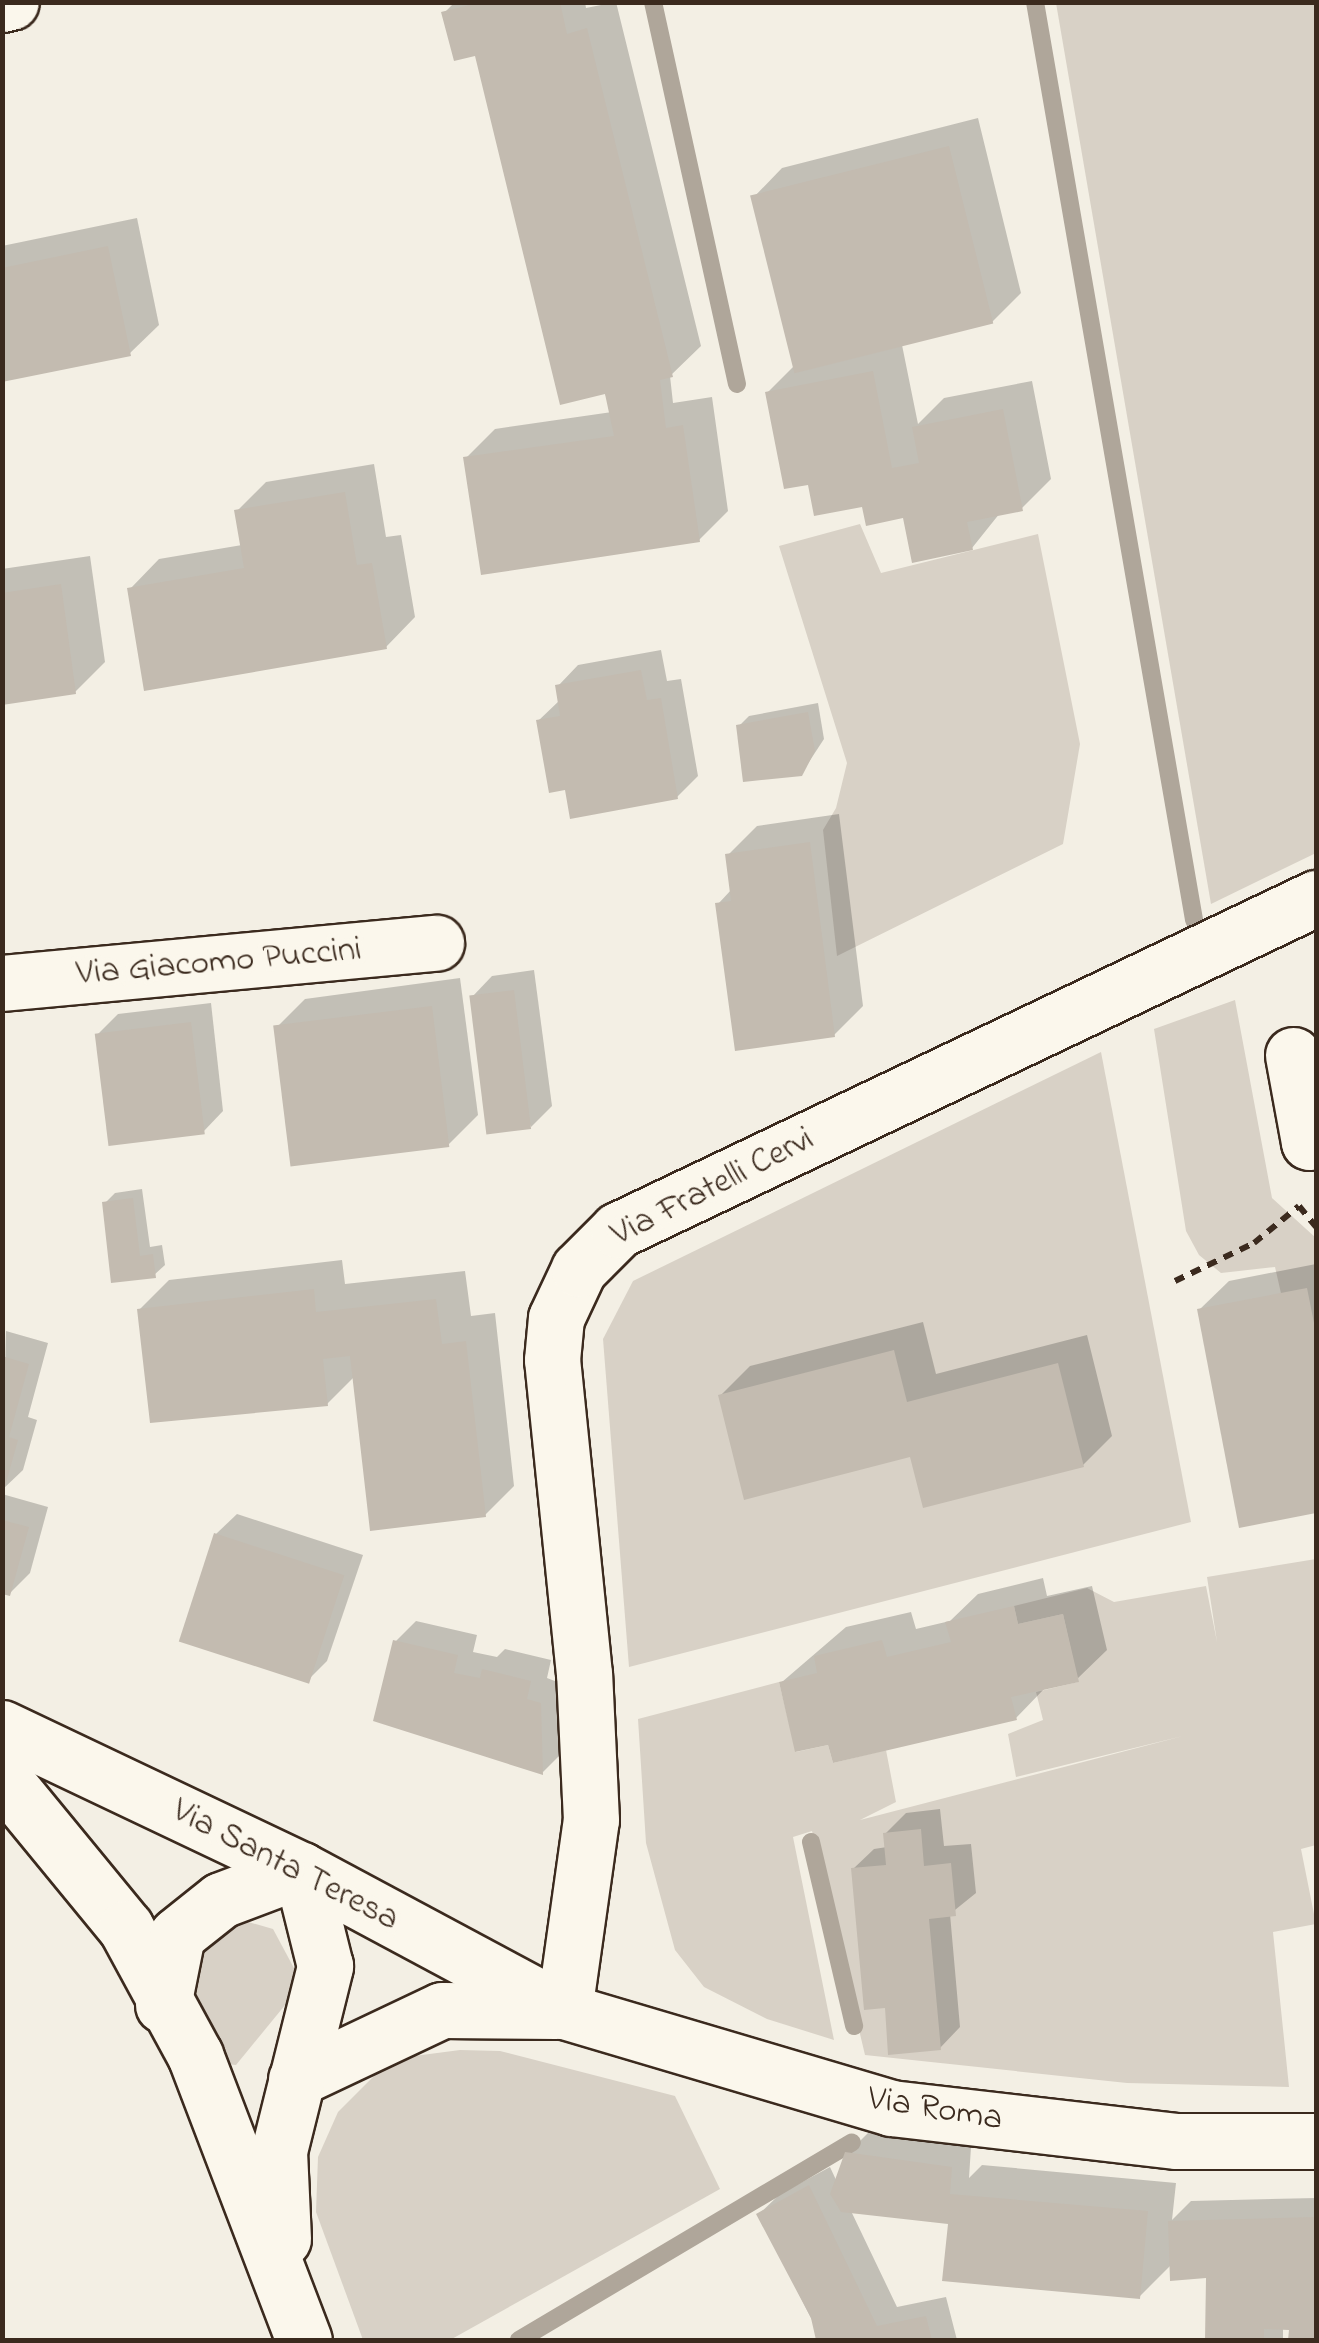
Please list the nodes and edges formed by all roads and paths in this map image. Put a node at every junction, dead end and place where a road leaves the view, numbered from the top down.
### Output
1 (11, 2) edge
2 (2, 4) edge
3 (1316, 898) edge
4 (436, 942) dead end
5 (2, 984) edge
6 (1293, 1054) dead end
7 (1316, 1141) edge
8 (1316, 1227) edge
9 (1175, 1281) dead end
10 (2, 1728) edge
11 (2, 1777) edge
12 (302, 1870) junction
13 (164, 2004) junction
14 (564, 2012) junction
15 (296, 2079) junction
16 (1316, 2140) edge
17 (285, 2282) junction
18 (304, 2340) edge

1 - 2 street
3 - 14 street, Via Fratelli Cervi
4 - 5 street, Via Giacomo Puccini
6 - 7 street
8 - 9 path
10 - 12 street, Via Santa Teresa
11 - 13 street
12 - 13 street
12 - 14 street, Via Santa Teresa
12 - 15 street
13 - 17 street
14 - 15 street
14 - 16 street, Via Roma
15 - 17 street
17 - 18 street

